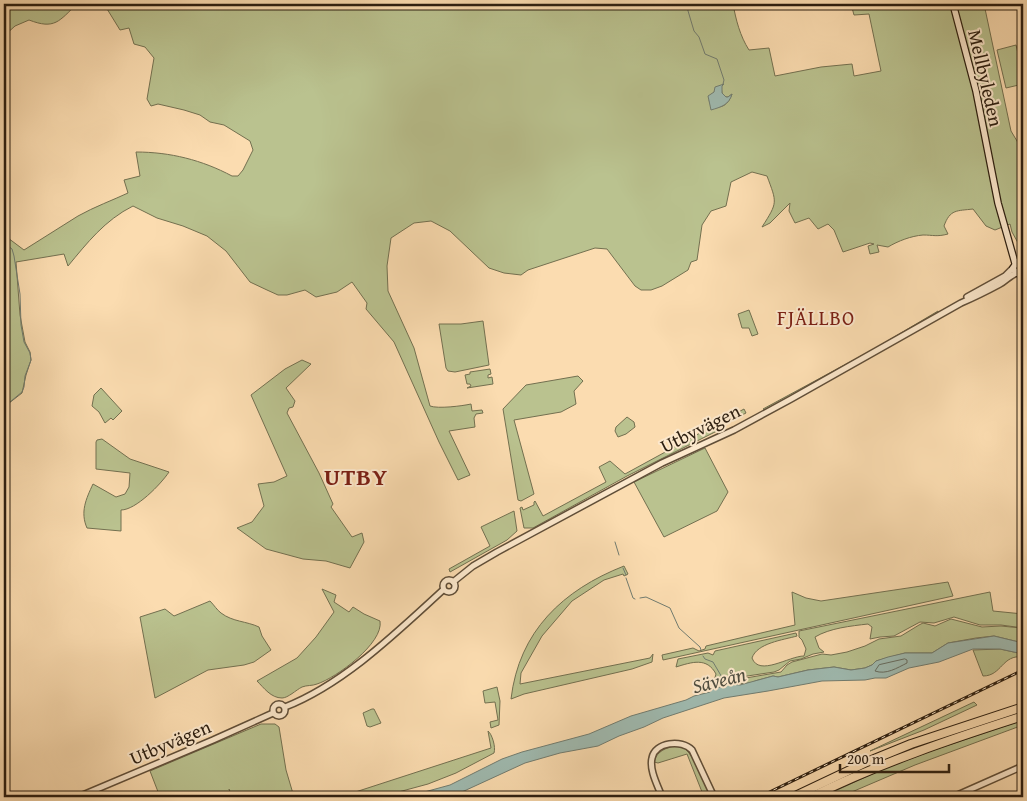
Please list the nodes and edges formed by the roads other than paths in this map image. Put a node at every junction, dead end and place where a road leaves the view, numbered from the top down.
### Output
1 (954, 4) edge
2 (1018, 263) edge
3 (1020, 273) edge
4 (962, 302) junction
5 (453, 582) junction
6 (444, 590) junction
7 (284, 707) junction
8 (1023, 708) edge
9 (273, 713) junction
10 (1023, 716) edge
11 (1023, 766) edge
12 (78, 797) edge
13 (662, 797) edge
14 (714, 797) edge
15 (793, 797) edge
16 (811, 797) edge
17 (953, 797) edge

1 - 2 main road, Mellbyleden
2 - 3 main road, Utbyvägen
2 - 4 street, Utbyvägen
3 - 4 street, Utbyvägen
4 - 5 street, Utbyvägen
5 - 6 street, Utbyvägen
5 - 6 street, Utbyvägen
6 - 7 street, Utbyvägen
7 - 9 street
7 - 9 street
8 - 15 highway
9 - 12 street, Utbyvägen
10 - 16 highway
11 - 17 street
13 - 14 street

